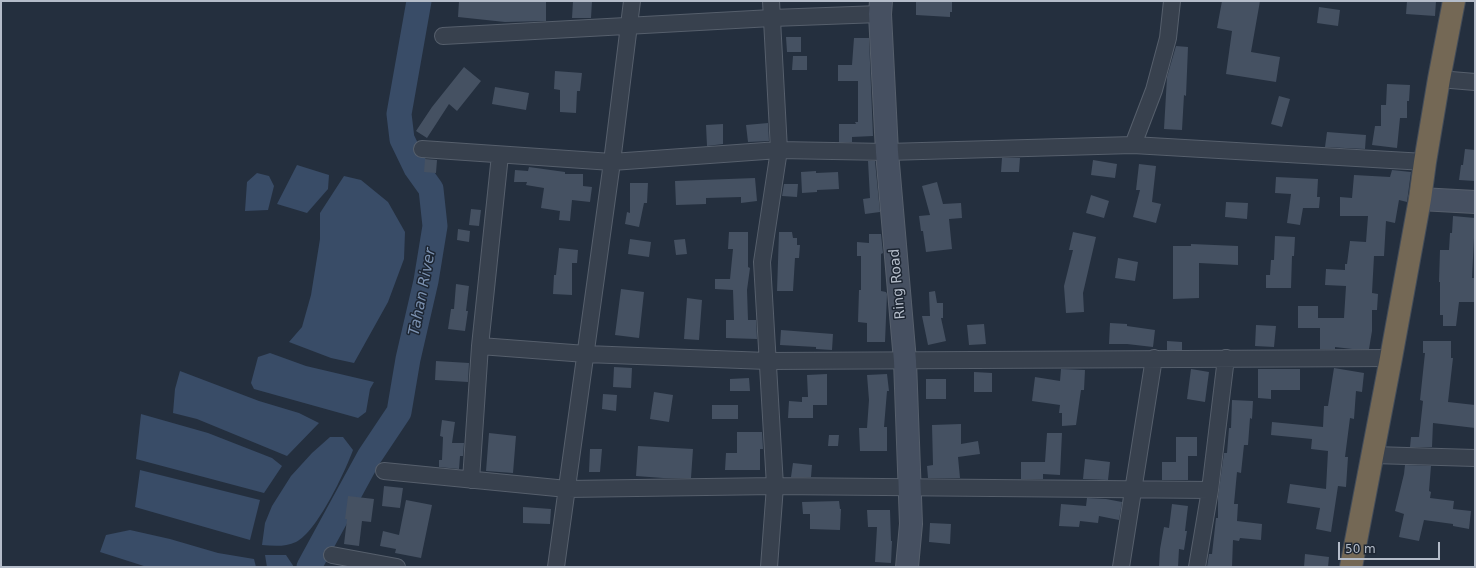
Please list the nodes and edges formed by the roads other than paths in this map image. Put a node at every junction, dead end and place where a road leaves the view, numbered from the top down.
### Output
1 (632, 1) edge
2 (771, 1) edge
3 (1172, 1) edge
4 (1454, 1) edge
5 (880, 5) edge
6 (772, 18) junction
7 (629, 27) junction
8 (443, 36) dead end
9 (1439, 79) junction
10 (1475, 82) edge
11 (1133, 145) junction
12 (422, 149) dead end
13 (779, 150) junction
14 (887, 152) junction
15 (500, 155) junction
16 (612, 162) junction
17 (1425, 162) junction
18 (1420, 199) junction
19 (1475, 202) edge
20 (480, 346) junction
21 (586, 354) junction
22 (1154, 358) junction
23 (1226, 358) junction
24 (1391, 358) junction
25 (767, 361) junction
26 (905, 361) junction
27 (1373, 455) junction
28 (1475, 458) edge
29 (384, 472) dead end
30 (471, 480) junction
31 (775, 486) junction
32 (910, 487) junction
33 (567, 489) junction
34 (1134, 489) junction
35 (1210, 490) junction
36 (332, 555) dead end
37 (397, 567) edge
38 (556, 567) edge
39 (769, 567) edge
40 (907, 567) edge
41 (1121, 567) edge
42 (1197, 567) edge
43 (1351, 567) edge

1 - 7 street
2 - 6 street
3 - 11 street
4 - 9 highway
5 - 6 street
5 - 14 street, Ring Road
6 - 7 street
6 - 13 street
7 - 8 street
7 - 16 street
9 - 10 street
9 - 17 highway
11 - 14 street
11 - 17 street
12 - 15 street
13 - 14 street
13 - 16 street
13 - 25 street
14 - 26 street, Ring Road
15 - 16 street
15 - 20 street
16 - 21 street
17 - 18 highway
18 - 19 street
18 - 24 highway
20 - 21 street
20 - 30 street
21 - 25 street
21 - 33 street
22 - 23 street
22 - 26 street
22 - 34 street
23 - 24 street
23 - 35 street
24 - 27 highway
25 - 26 street
25 - 31 street
26 - 32 street, Ring Road
27 - 28 street
27 - 43 highway
29 - 30 street
30 - 33 street
31 - 32 street
31 - 33 street
31 - 39 street
32 - 34 street
32 - 40 street, Ring Road
33 - 38 street
34 - 35 street
34 - 41 street
35 - 42 street
36 - 37 street

